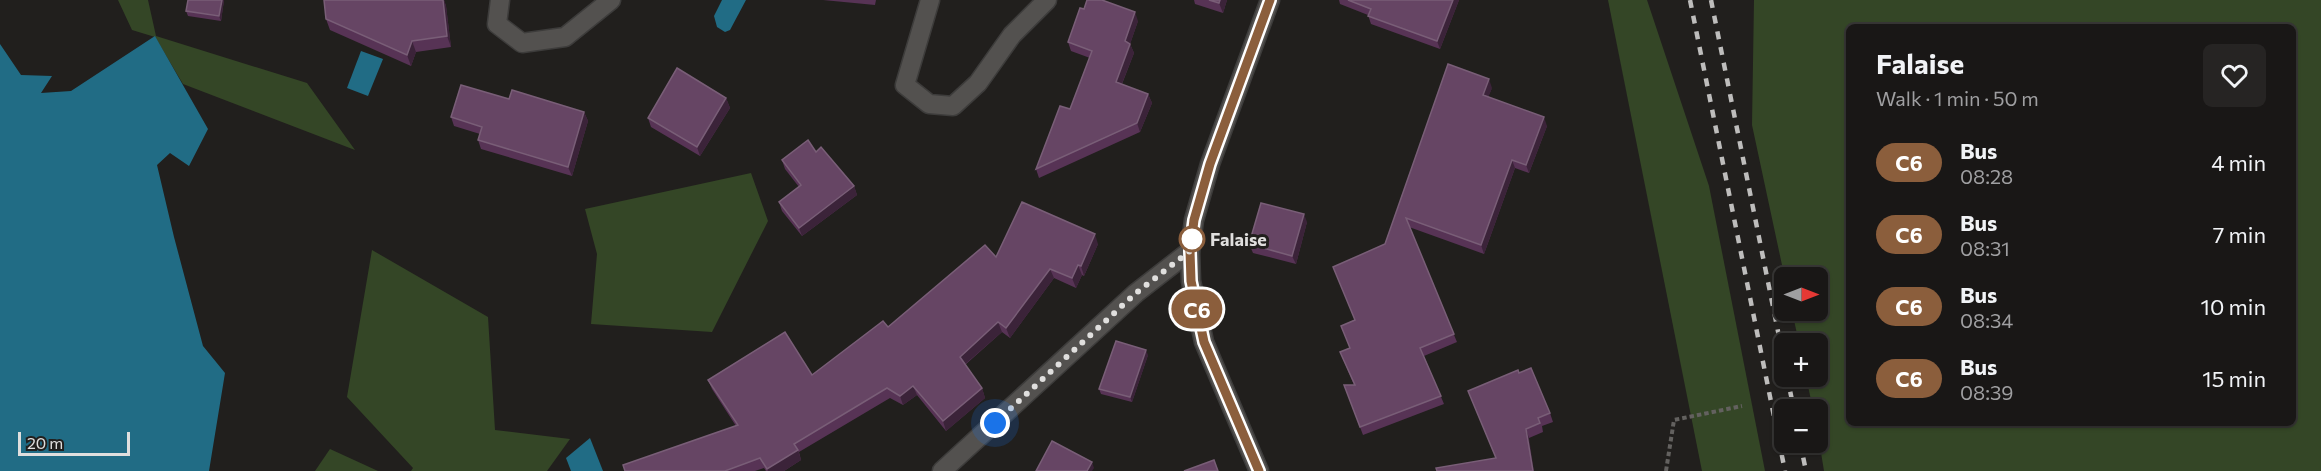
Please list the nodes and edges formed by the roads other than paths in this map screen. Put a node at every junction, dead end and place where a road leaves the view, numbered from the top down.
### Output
1 (500, 0) edge
2 (611, 0) edge
3 (930, 0) edge
4 (1047, 0) edge
5 (1270, 0) edge
6 (1190, 251) junction
7 (942, 471) edge
8 (1258, 471) edge

1 - 2 street
3 - 4 street
5 - 6 street
6 - 7 street
6 - 8 street

